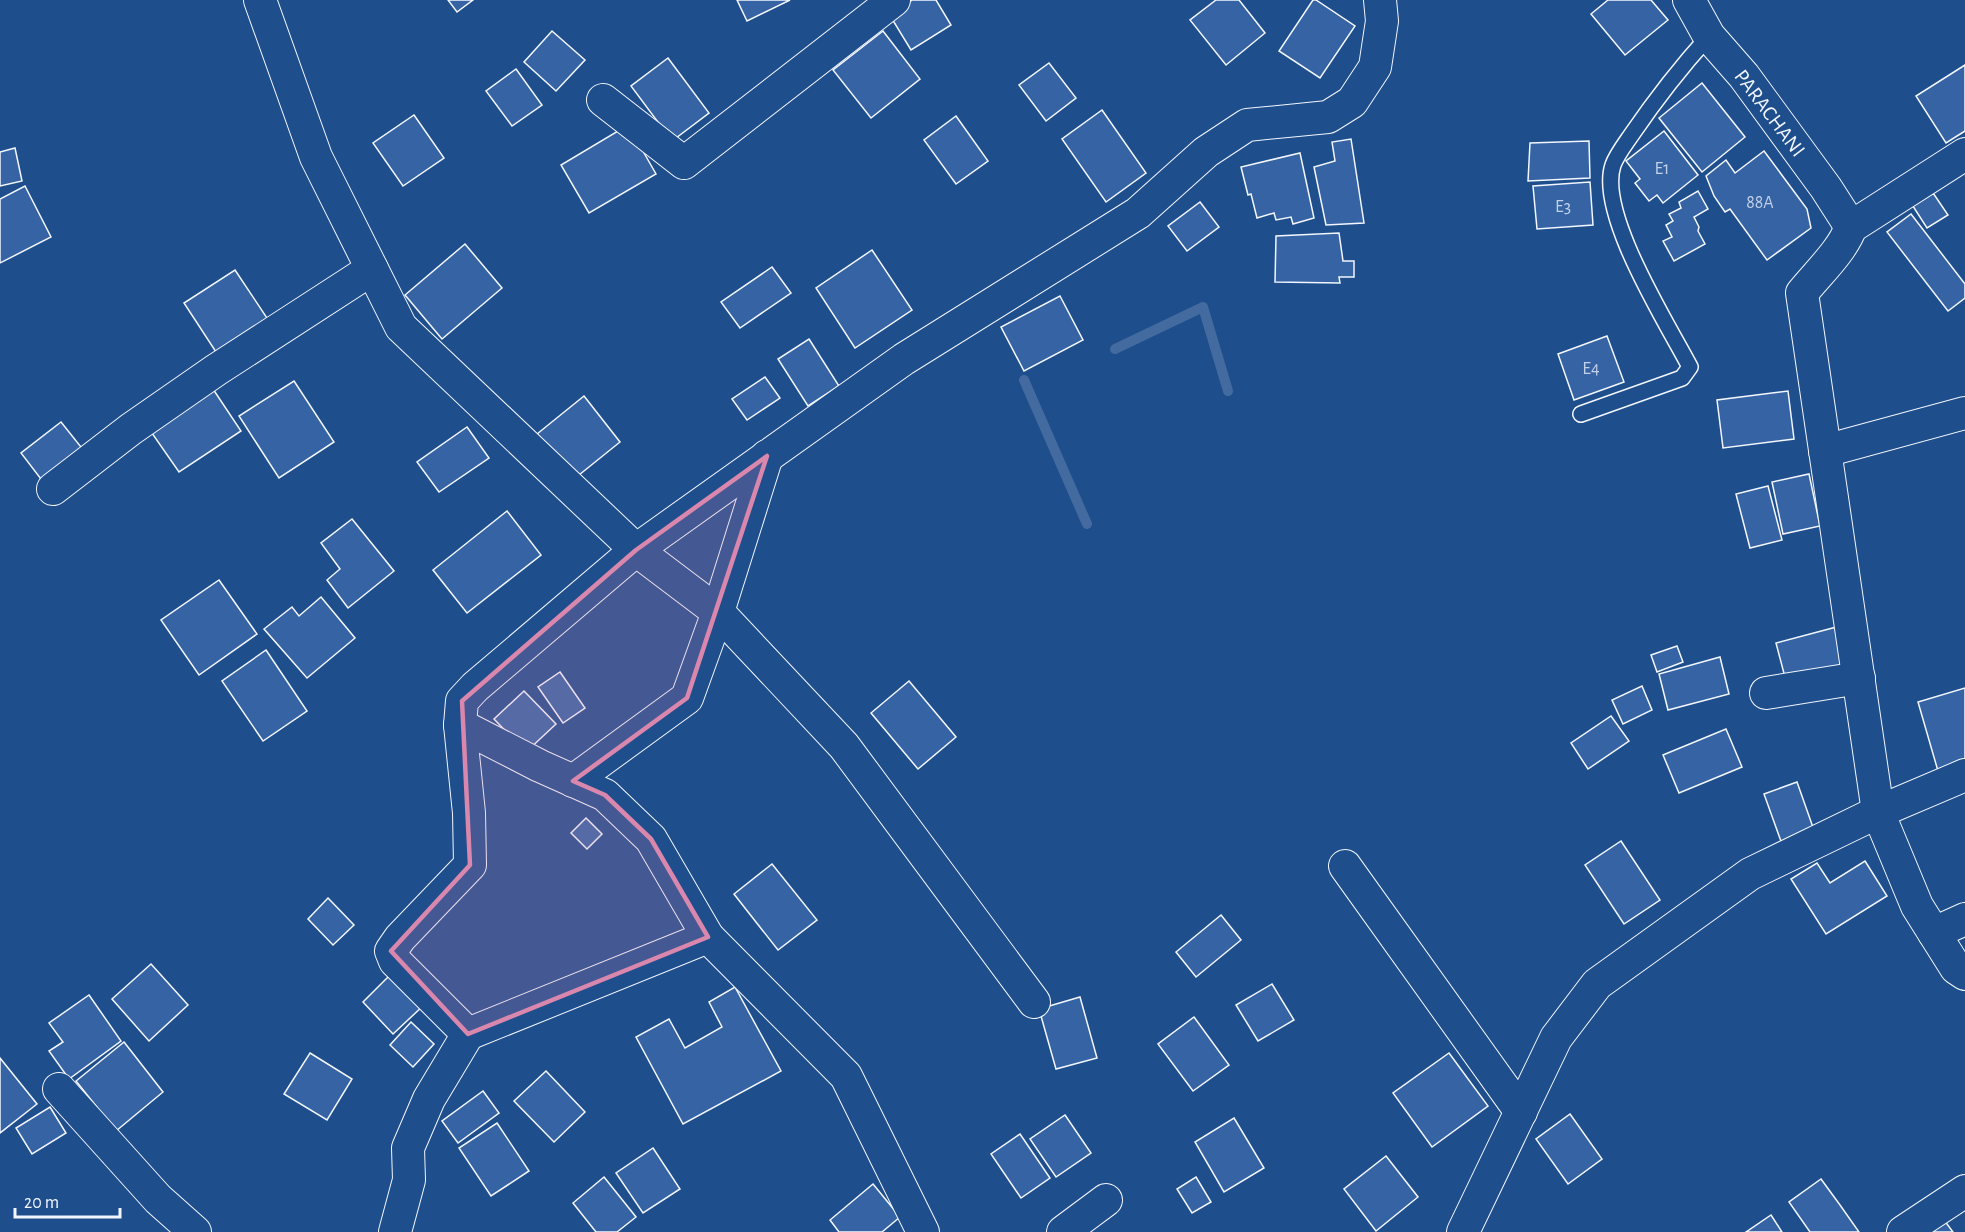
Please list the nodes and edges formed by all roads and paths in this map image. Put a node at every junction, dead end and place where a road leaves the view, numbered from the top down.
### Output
1 (260, 0) edge
2 (894, 0) edge
3 (1380, 0) edge
4 (1689, 0) edge
5 (1709, 36) junction
6 (603, 100) dead end
7 (1965, 154) edge
8 (1851, 227) junction
9 (372, 269) junction
10 (1965, 413) edge
11 (1581, 414) dead end
12 (1825, 451) junction
13 (767, 456) junction
14 (53, 489) dead end
15 (636, 550) junction
16 (718, 612) junction
17 (1858, 678) junction
18 (1766, 693) dead end
19 (460, 725) junction
20 (1965, 775) edge
21 (573, 781) junction
22 (1878, 812) junction
23 (1345, 866) dead end
24 (1965, 918) edge
25 (1934, 933) junction
26 (708, 937) junction
27 (1965, 974) edge
28 (1034, 1002) dead end
29 (468, 1034) junction
30 (58, 1089) dead end
31 (1521, 1112) junction
32 (1965, 1191) edge
33 (1106, 1200) dead end
34 (195, 1232) edge
35 (395, 1232) edge
36 (923, 1232) edge
37 (1063, 1232) edge
38 (1462, 1232) edge
39 (1903, 1232) edge

1 - 9 street
2 - 6 street
3 - 13 street
4 - 5 street, PARACHANI
5 - 8 street, PARACHANI
5 - 11 lane
7 - 8 street
8 - 12 street
9 - 14 street
9 - 15 street
10 - 12 street
12 - 17 street
13 - 15 street
13 - 16 street
15 - 16 street
15 - 19 street
16 - 21 street
16 - 28 street
17 - 18 street
17 - 22 street
19 - 21 street
19 - 29 street
20 - 22 street
21 - 26 street
22 - 25 street
22 - 31 street
23 - 31 street
24 - 25 street
25 - 27 street
26 - 29 street
26 - 36 street
29 - 35 street
30 - 34 street
31 - 38 street
32 - 39 street
33 - 37 street

